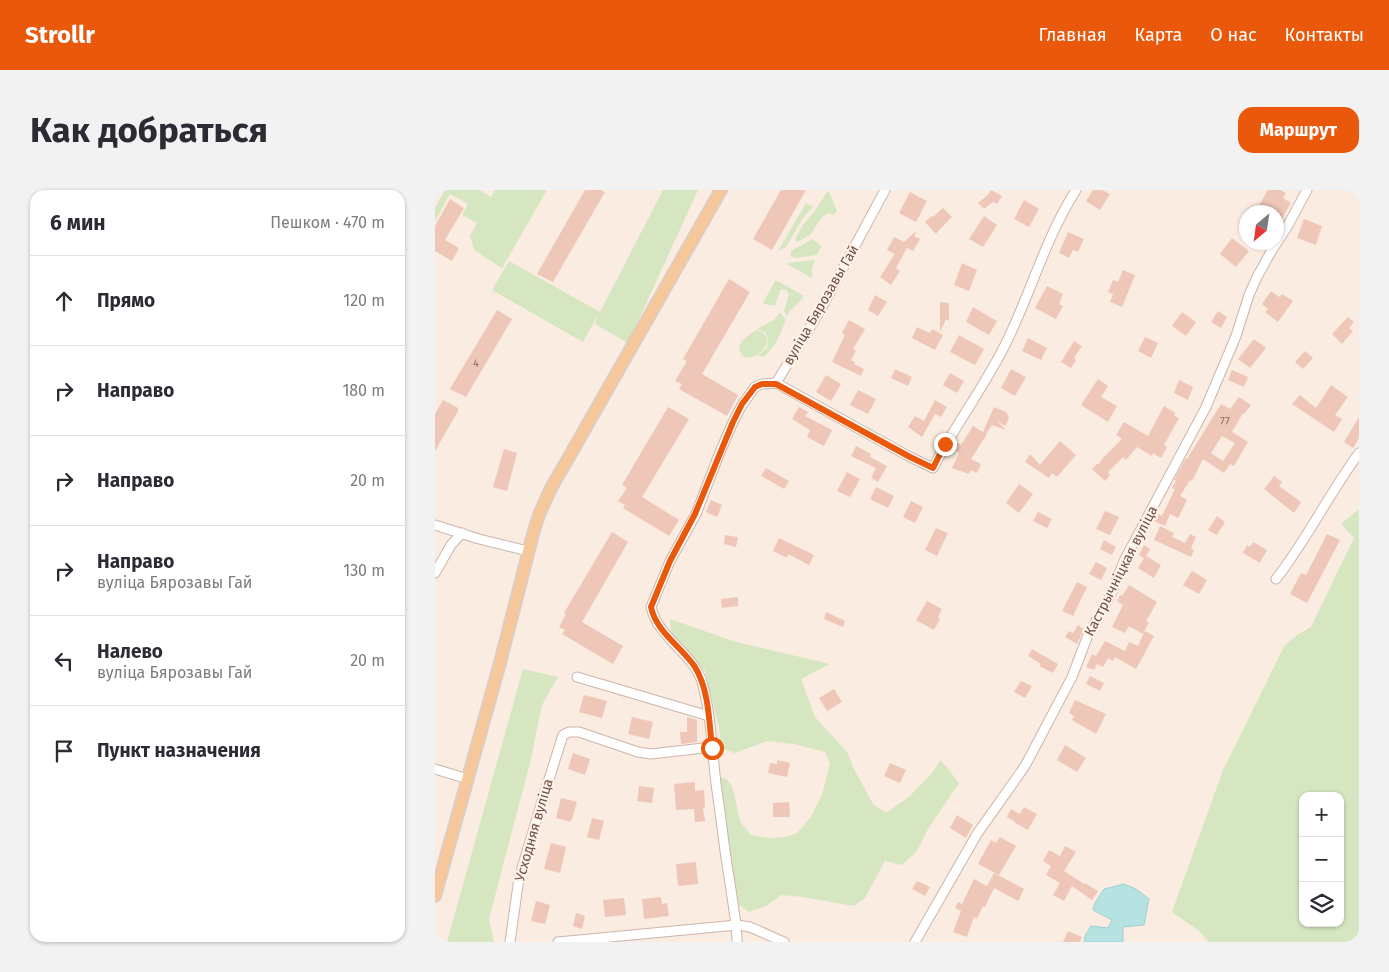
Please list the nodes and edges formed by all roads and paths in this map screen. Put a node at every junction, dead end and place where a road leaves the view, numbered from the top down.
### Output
1 (721, 190) edge
2 (885, 190) edge
3 (1076, 190) edge
4 (1307, 190) edge
5 (776, 384) junction
6 (1359, 453) edge
7 (435, 525) edge
8 (462, 533) junction
9 (528, 551) junction
10 (435, 573) edge
11 (1276, 579) dead end
12 (577, 677) dead end
13 (709, 716) junction
14 (712, 748) junction
15 (435, 769) edge
16 (468, 779) junction
17 (435, 896) edge
18 (737, 925) junction
19 (510, 942) edge
20 (558, 942) edge
21 (737, 942) edge
22 (784, 942) edge
23 (915, 942) edge

1 - 9 main road
2 - 5 street, вуліца Бярозавы Гай
3 - 5 street
4 - 23 street, Кастрычніцкая вуліца
5 - 13 street
6 - 11 street
7 - 8 street
8 - 9 street
8 - 10 street
9 - 16 main road
12 - 13 street
13 - 14 street
14 - 18 street
14 - 19 street, Усходняя вуліца
15 - 16 street
16 - 17 main road
18 - 20 street
18 - 21 street
18 - 22 street

